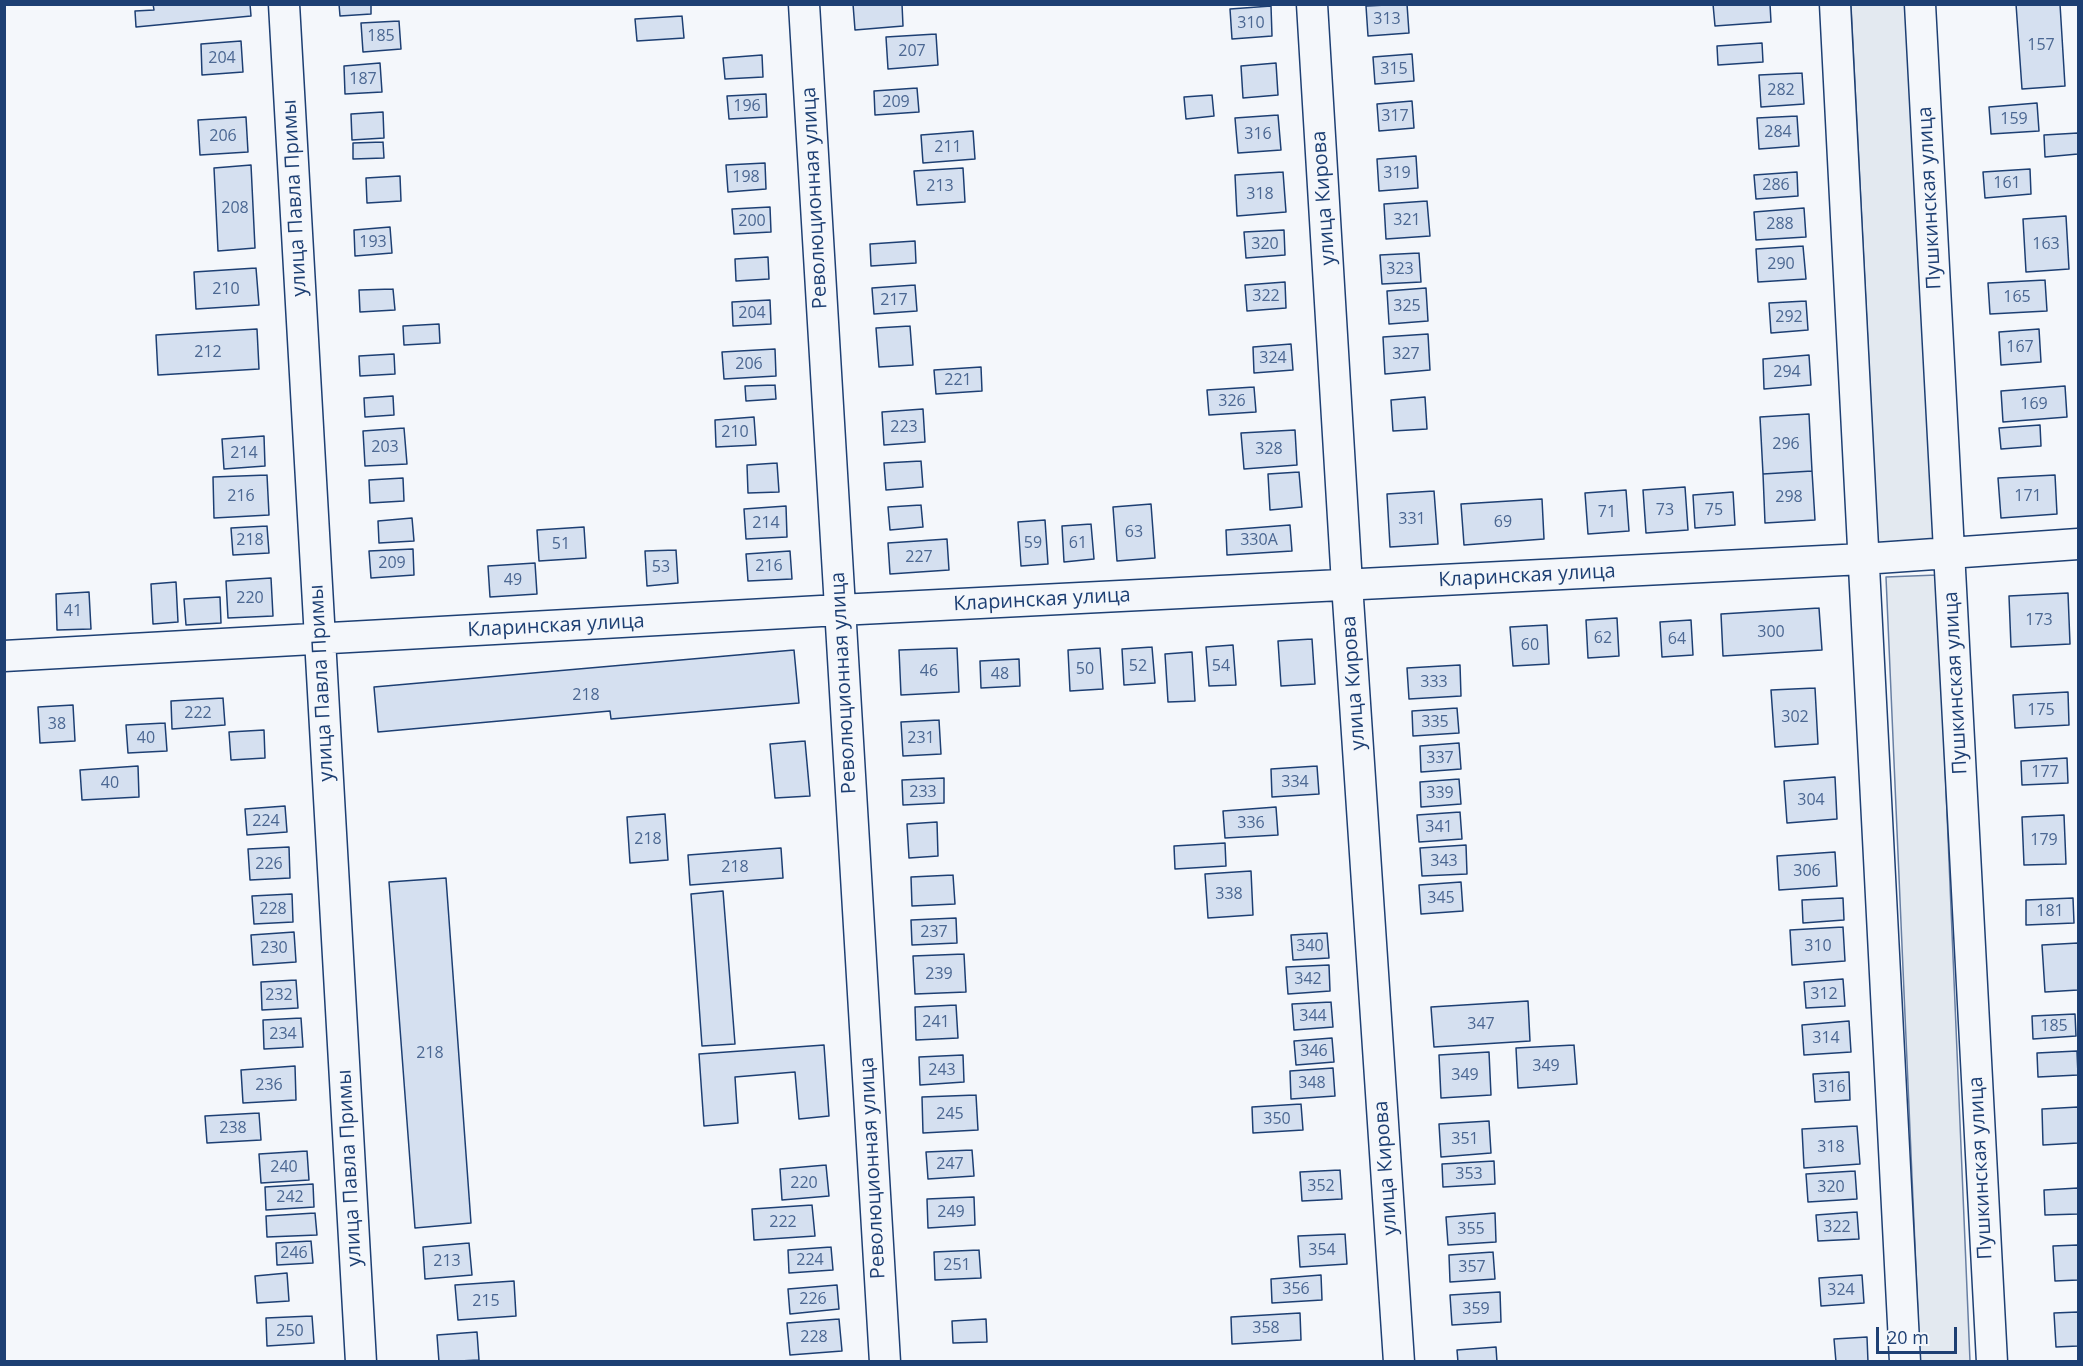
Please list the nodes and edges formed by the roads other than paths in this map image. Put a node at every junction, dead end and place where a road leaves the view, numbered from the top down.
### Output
1 (284, 4) edge
2 (804, 4) edge
3 (1312, 4) edge
4 (1835, 4) edge
5 (1920, 4) edge
6 (2079, 544) edge
7 (1949, 552) junction
8 (1863, 559) junction
9 (1347, 585) junction
10 (839, 610) junction
11 (319, 639) junction
12 (4, 656) edge
13 (361, 1362) edge
14 (885, 1362) edge
15 (1399, 1362) edge
16 (1905, 1362) edge
17 (1992, 1362) edge

1 - 11 street, улица Павла Примы
2 - 10 street, Революционная улица
3 - 9 street, улица Кирова
4 - 8 street
5 - 7 street, Пушкинская улица
6 - 7 street, Кларинская улица
7 - 8 street, Кларинская улица
7 - 17 street, Пушкинская улица
8 - 9 street, Кларинская улица
8 - 16 street
9 - 10 street, Кларинская улица
9 - 15 street, улица Кирова
10 - 11 street, Кларинская улица
10 - 14 street, Революционная улица
11 - 12 street, Кларинская улица
11 - 13 street, улица Павла Примы

